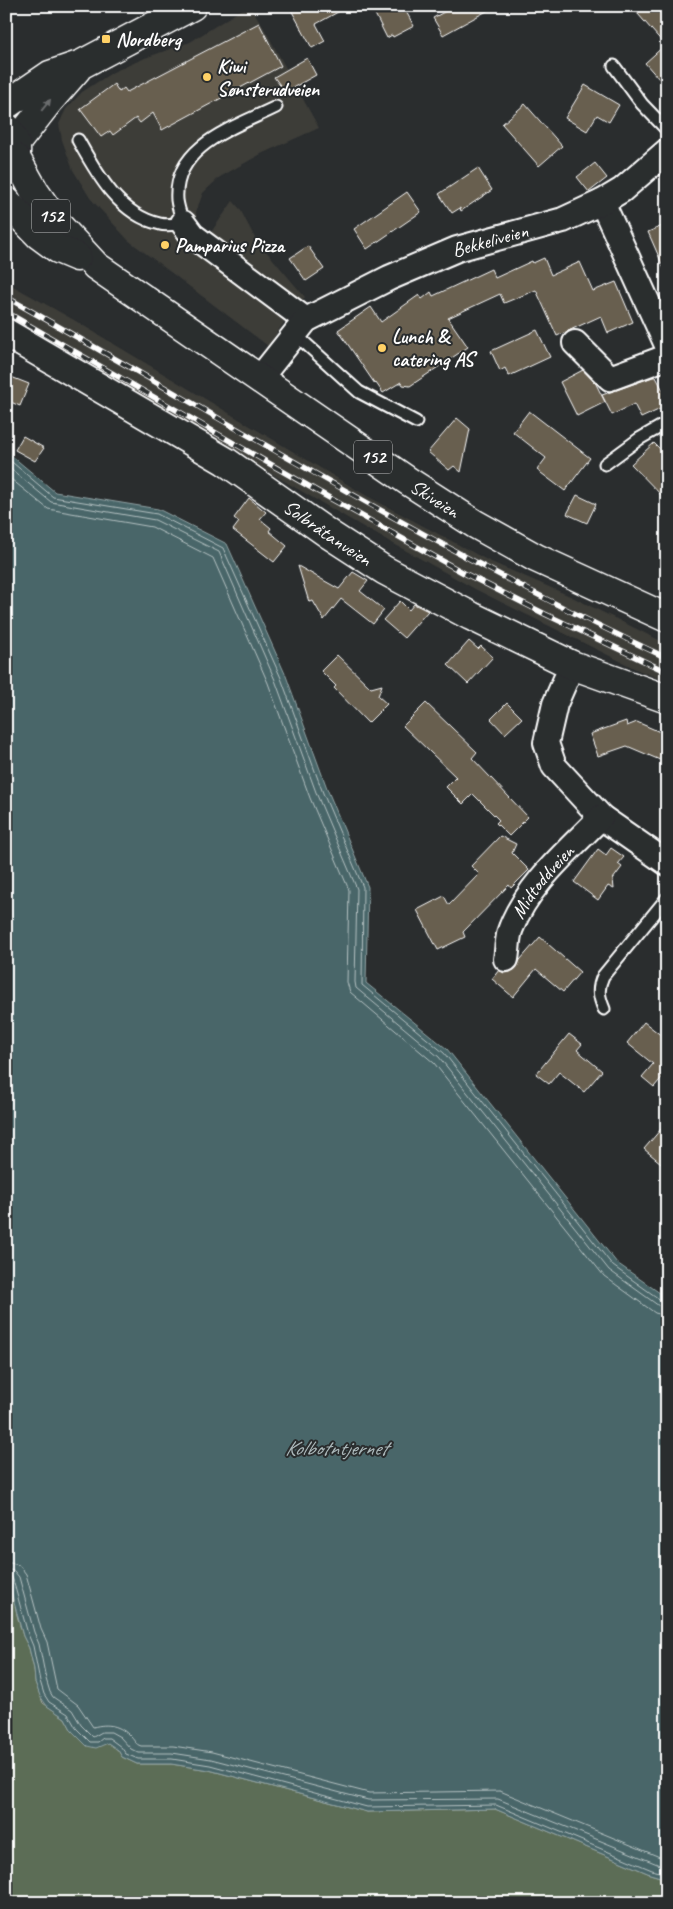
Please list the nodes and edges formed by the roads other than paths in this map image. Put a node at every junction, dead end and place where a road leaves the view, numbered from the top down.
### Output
1 (189, 7) edge
2 (82, 64) junction
3 (614, 66) dead end
4 (6, 105) edge
5 (276, 107) dead end
6 (667, 130) edge
7 (78, 140) dead end
8 (11, 150) edge
9 (667, 151) edge
10 (6, 201) edge
11 (602, 202) junction
12 (183, 223) junction
13 (96, 266) junction
14 (300, 327) junction
15 (6, 332) edge
16 (575, 343) dead end
17 (667, 345) edge
18 (667, 357) edge
19 (260, 378) junction
20 (416, 422) dead end
21 (667, 424) edge
22 (605, 464) dead end
23 (667, 618) edge
24 (572, 665) junction
25 (667, 700) edge
26 (601, 817) junction
27 (667, 862) edge
28 (667, 898) edge
29 (506, 959) dead end
30 (604, 1009) dead end

1 - 2 main road
2 - 4 main road
8 -> 2 main road
3 - 6 lane
5 - 12 lane
7 - 12 lane
8 - 13 main road, Skiveien / 152
9 - 11 street, Bekkeliveien
10 - 13 main road, Skiveien / 152
11 - 14 street, Bekkeliveien
11 - 17 street
12 - 14 street
13 - 19 main road, Skiveien / 152
14 - 19 street, Bekkeliveien
14 - 20 lane
15 - 24 main road, Solbråtanveien
16 - 18 street
19 - 23 main road, Skiveien / 152
21 - 22 lane
24 - 25 main road, Solbråtanveien
24 - 26 street
26 - 27 street
26 - 29 street, Midtoddveien
28 - 30 lane

